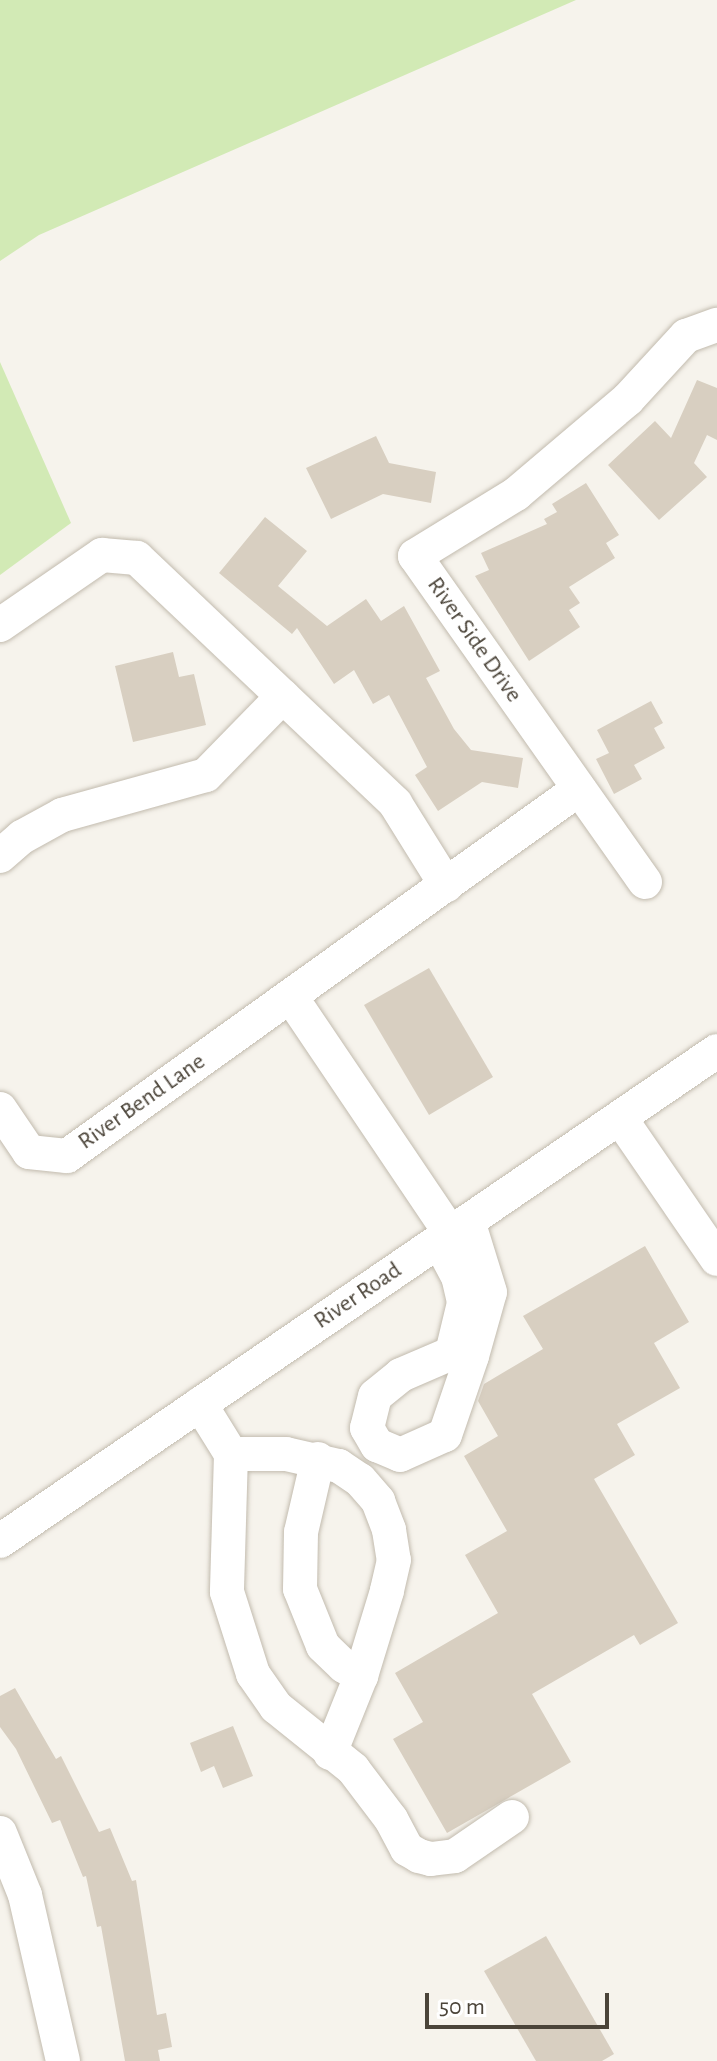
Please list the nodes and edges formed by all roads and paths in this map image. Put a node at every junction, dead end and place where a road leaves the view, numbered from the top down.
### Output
1 (717, 325) edge
2 (0, 625) edge
3 (283, 696) junction
4 (579, 789) junction
5 (0, 856) edge
6 (645, 882) dead end
7 (446, 885) junction
8 (291, 997) junction
9 (717, 1051) edge
10 (0, 1109) edge
11 (620, 1118) junction
12 (452, 1232) junction
13 (717, 1259) edge
14 (200, 1404) junction
15 (231, 1454) junction
16 (318, 1459) junction
17 (0, 1541) edge
18 (361, 1676) junction
19 (330, 1753) junction
20 (512, 1817) dead end
21 (0, 1833) edge
22 (60, 2059) edge

1 - 4 street, River Side Drive
2 - 3 street
3 - 5 street
3 - 7 street
4 - 6 street, River Side Drive
4 - 7 street, River Bend Lane
7 - 8 street, River Bend Lane
8 - 10 street, River Bend Lane
8 - 12 street
9 - 11 street, River Road
11 - 12 street, River Road
11 - 13 street
12 - 12 street
12 - 14 street, River Road
14 - 15 street
14 - 17 street, River Road
15 - 16 street
15 - 19 street
16 - 18 street
16 - 18 street
18 - 19 street
19 - 20 street
21 - 22 street

